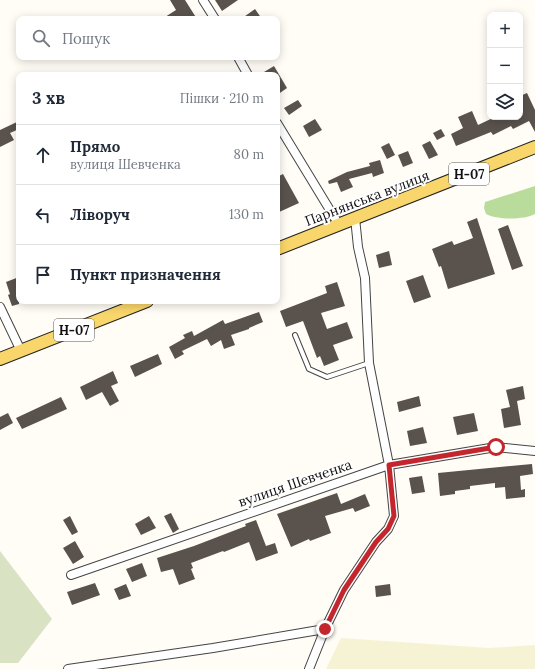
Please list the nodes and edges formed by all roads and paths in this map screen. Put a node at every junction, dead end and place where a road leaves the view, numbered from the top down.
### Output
1 (203, 0) edge
2 (213, 16) edge
3 (240, 60) edge
4 (246, 72) edge
5 (280, 128) edge
6 (535, 147) edge
7 (355, 218) junction
8 (339, 225) junction
9 (280, 249) edge
10 (139, 304) edge
11 (0, 307) edge
12 (295, 335) dead end
13 (21, 351) junction
14 (0, 359) edge
15 (369, 363) junction
16 (535, 451) edge
17 (389, 465) junction
18 (71, 575) dead end
19 (325, 629) junction
20 (68, 669) edge
21 (309, 669) edge

1 - 2 street
3 - 4 street
5 - 8 street
6 - 7 main road, Парнянська вулиця / Н-07
7 - 8 main road, Парнянська вулиця / Н-07
7 - 15 street
8 - 9 main road, Парнянська вулиця / Н-07
10 - 13 main road, Н-07
11 - 13 street
12 - 15 lane
13 - 14 main road, Н-07
15 - 17 street
16 - 17 street, вулиця Шевченка
17 - 18 street, вулиця Шевченка
17 - 19 street
19 - 20 street
19 - 21 street

